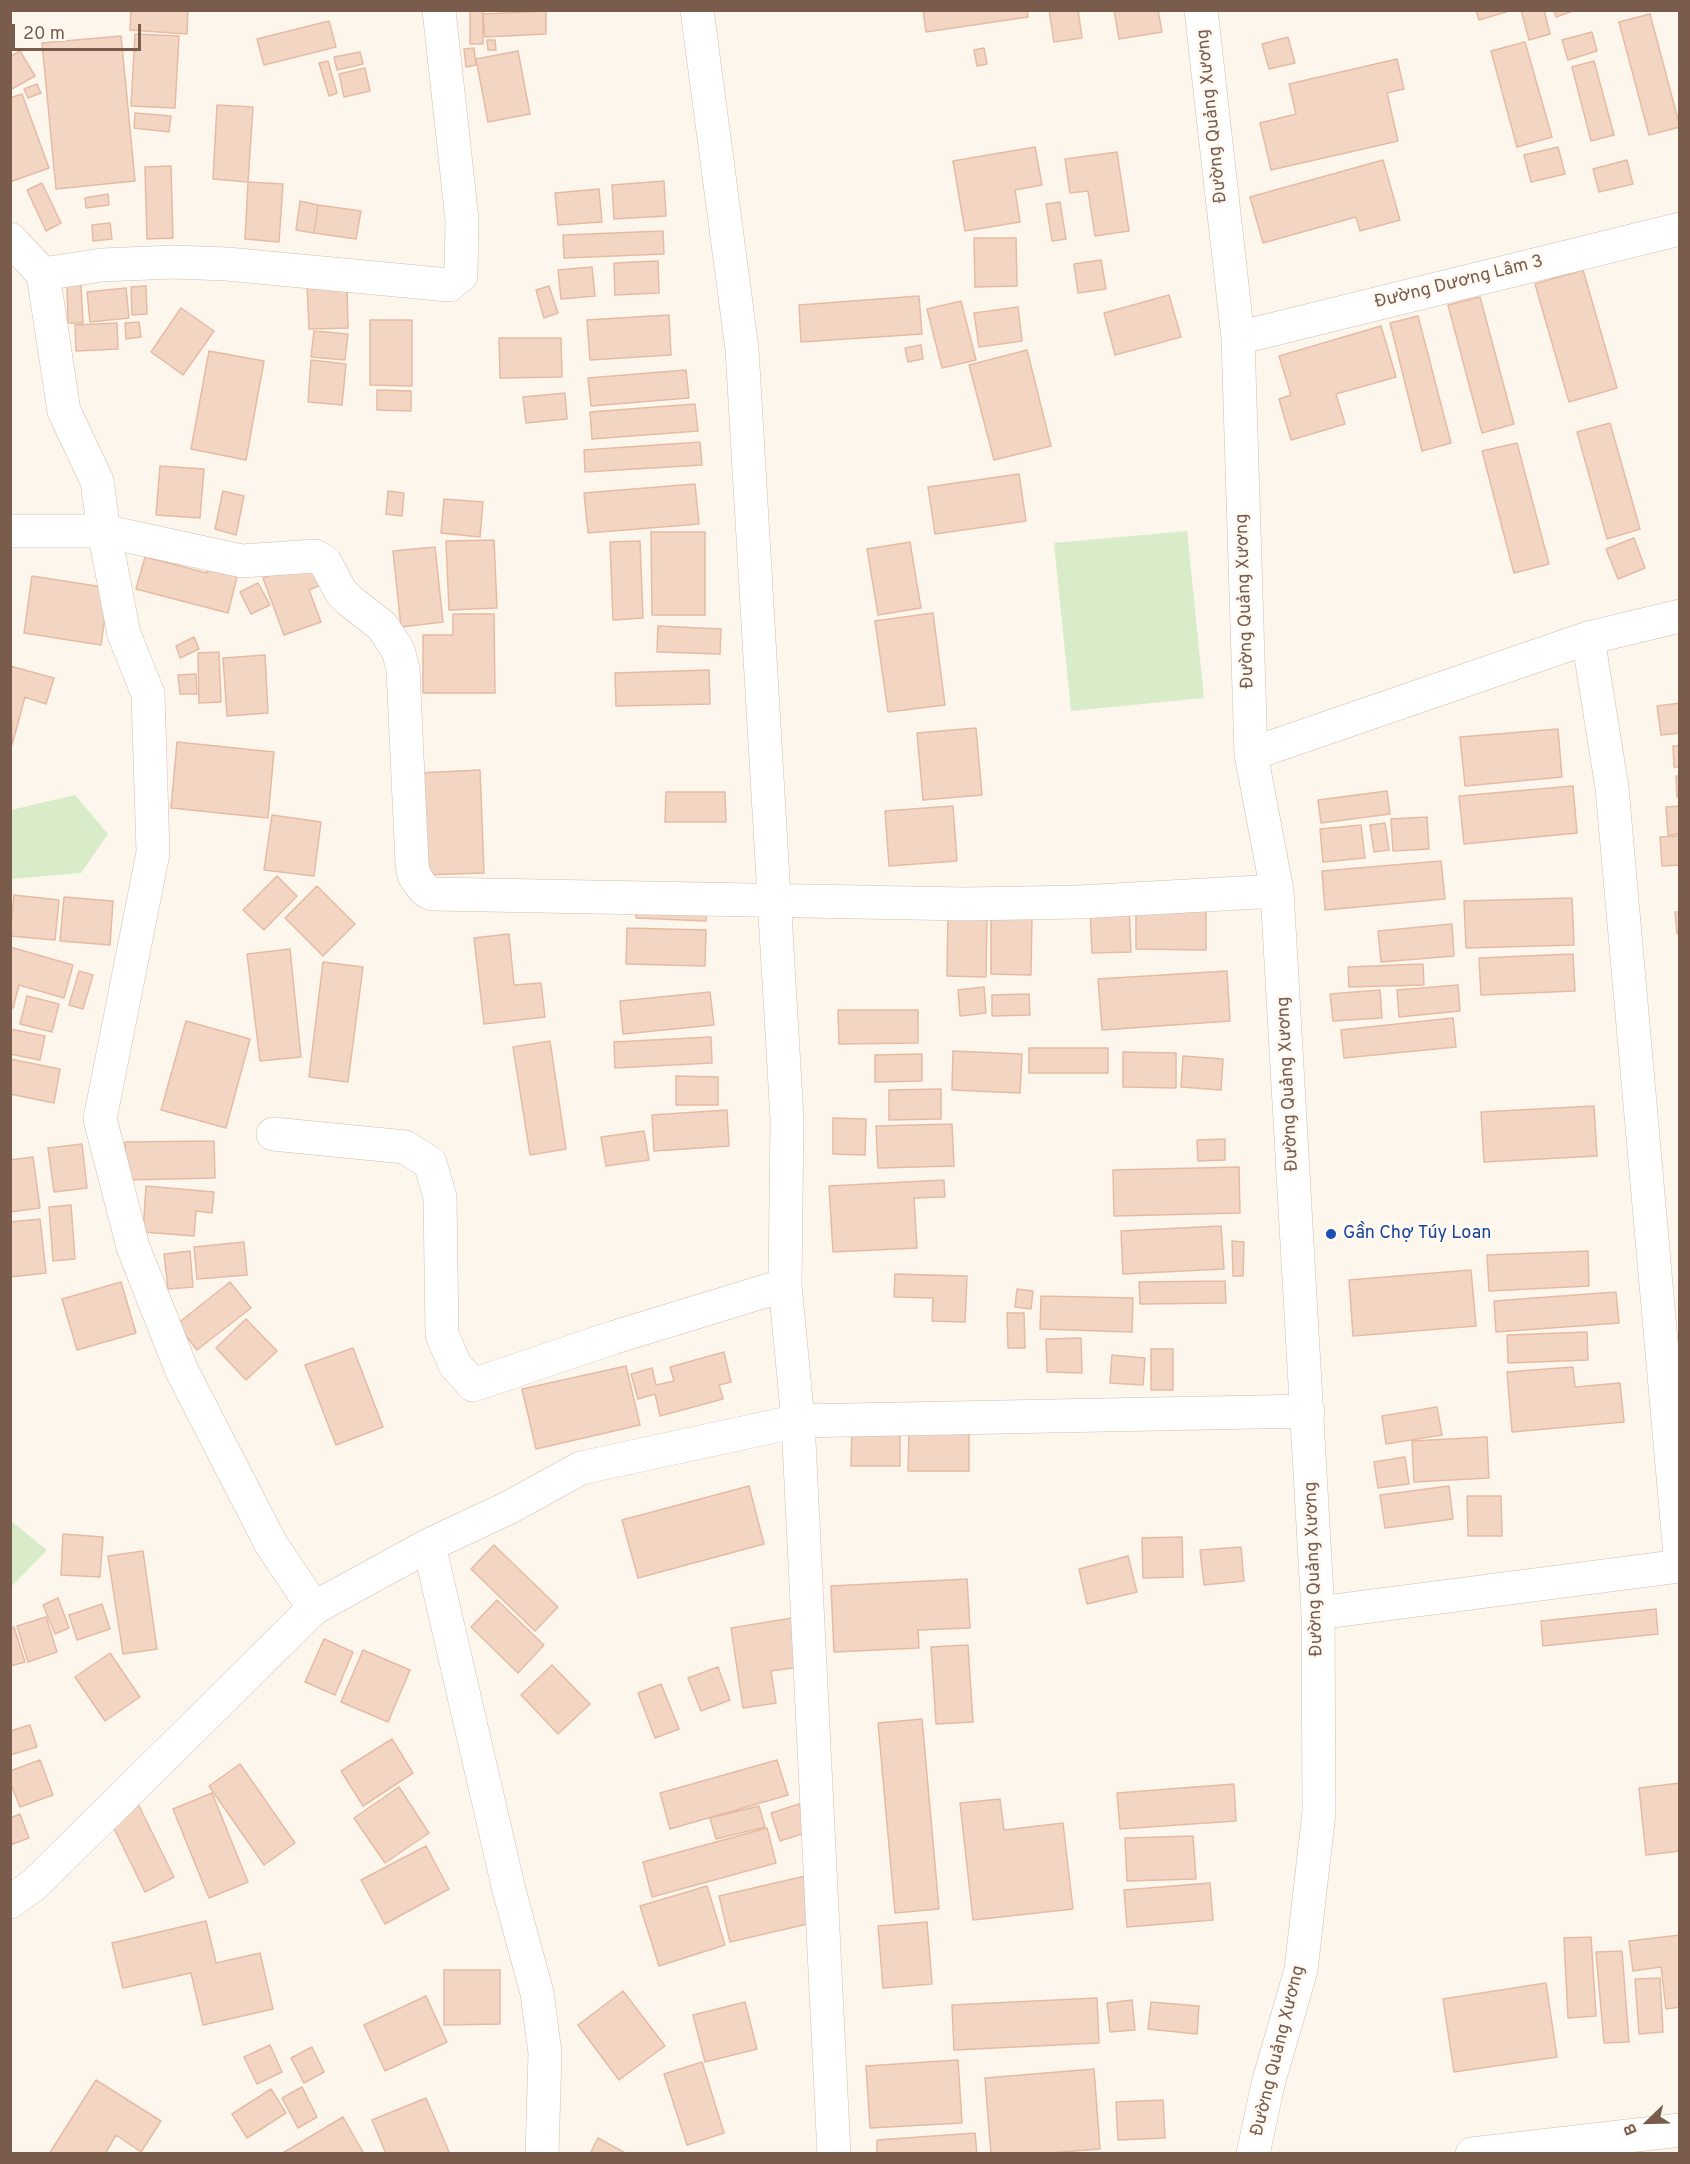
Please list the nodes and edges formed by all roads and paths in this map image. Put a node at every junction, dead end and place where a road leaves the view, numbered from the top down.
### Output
1 (439, 10) edge
2 (697, 10) edge
3 (1201, 10) edge
4 (1680, 229) edge
5 (10, 239) edge
6 (43, 274) junction
7 (1238, 338) junction
8 (10, 531) edge
9 (104, 531) junction
10 (1680, 616) edge
11 (1588, 638) junction
12 (1251, 754) junction
13 (1277, 891) junction
14 (775, 901) junction
15 (273, 1134) dead end
16 (784, 1285) junction
17 (1308, 1411) junction
18 (798, 1421) junction
19 (429, 1545) junction
20 (1680, 1556) edge
21 (1680, 1566) edge
22 (314, 1608) junction
23 (1318, 1612) junction
24 (10, 1902) edge
25 (1680, 2130) edge
26 (542, 2154) edge
27 (834, 2154) edge
28 (1252, 2154) edge
29 (1472, 2154) edge

1 - 6 street
2 - 14 street
3 - 7 street, Đường Quảng Xương
4 - 7 street, Đường Dương Lâm 3
5 - 6 street
6 - 9 street
7 - 12 street, Đường Quảng Xương
8 - 9 street
9 - 14 street
9 - 22 street
10 - 11 street
11 - 12 street
11 - 20 street
12 - 13 street, Đường Quảng Xương
13 - 14 street
13 - 17 street, Đường Quảng Xương
14 - 16 street
15 - 16 street
16 - 18 street
17 - 18 street
17 - 23 street, Đường Quảng Xương
18 - 19 street
18 - 27 street
19 - 22 street
19 - 26 street
21 - 23 street
22 - 24 street
23 - 28 street, Đường Quảng Xương
25 - 29 street

